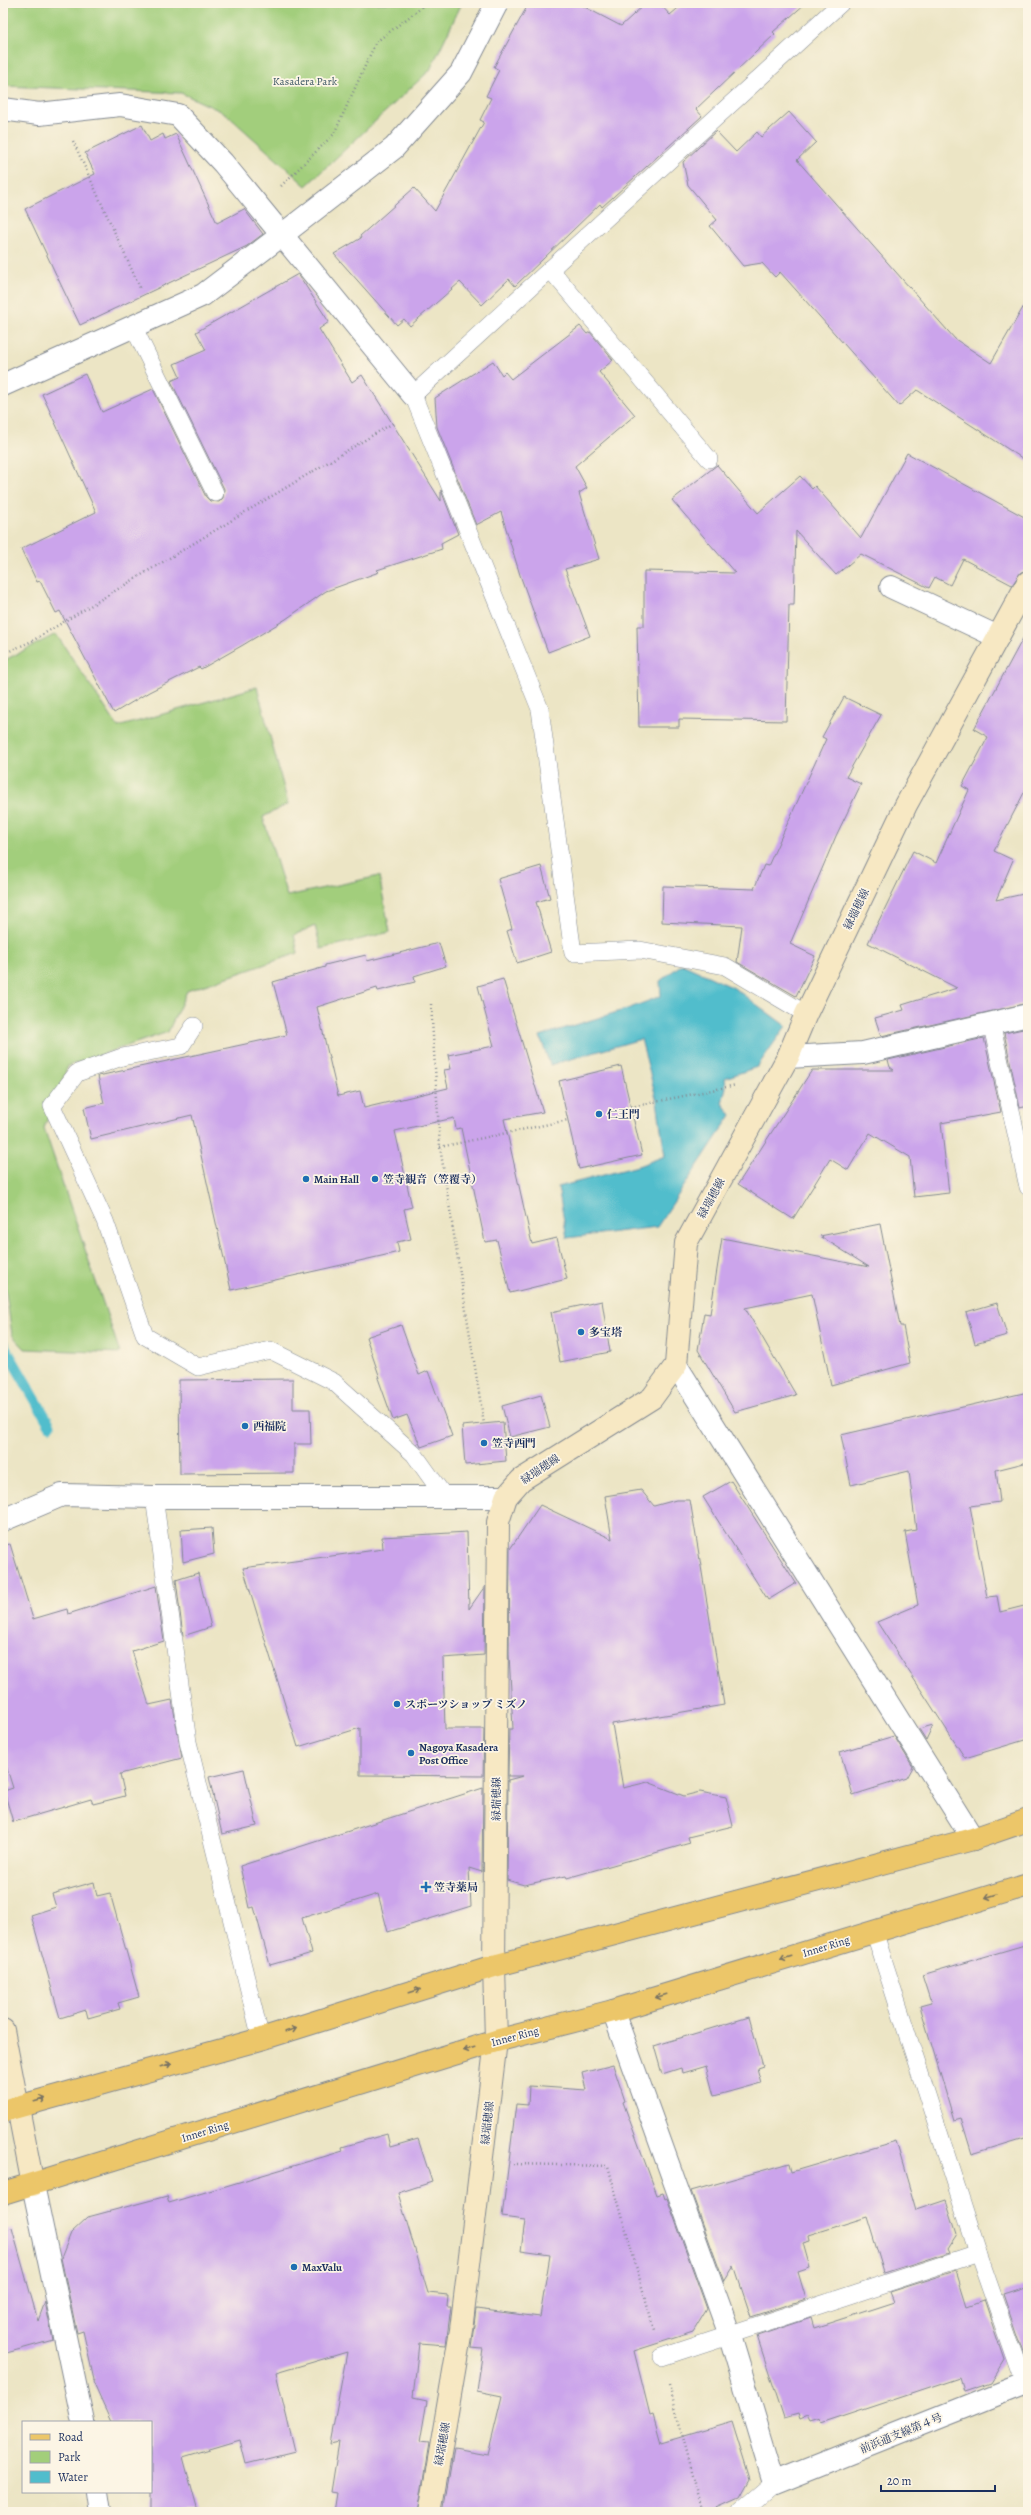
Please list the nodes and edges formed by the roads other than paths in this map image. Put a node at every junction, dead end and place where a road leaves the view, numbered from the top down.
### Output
1 (498, 3) edge
2 (841, 3) edge
3 (3, 108) edge
4 (282, 235) junction
5 (550, 268) junction
6 (134, 326) junction
7 (3, 385) edge
8 (415, 401) junction
9 (709, 459) dead end
10 (215, 493) dead end
11 (1028, 582) edge
12 (891, 587) dead end
13 (998, 637) junction
14 (806, 1014) junction
15 (1028, 1015) edge
16 (991, 1022) junction
17 (194, 1026) dead end
18 (788, 1057) junction
19 (1028, 1188) edge
20 (676, 1365) junction
21 (444, 1496) junction
22 (154, 1497) junction
23 (506, 1497) junction
24 (3, 1520) edge
25 (1028, 1820) edge
26 (973, 1839) junction
27 (1028, 1885) edge
28 (874, 1931) junction
29 (494, 1966) junction
30 (613, 2010) junction
31 (3, 2030) edge
32 (261, 2039) junction
33 (496, 2041) junction
34 (10, 2109) edge
35 (33, 2185) junction
36 (3, 2193) edge
37 (978, 2253) junction
38 (730, 2336) junction
39 (662, 2357) road end
40 (1026, 2383) edge
41 (83, 2421) edge
42 (774, 2483) junction
43 (97, 2493) edge
44 (100, 2512) edge
45 (430, 2512) edge
46 (740, 2512) edge

1 - 4 street
2 - 5 lane
3 - 4 street
4 - 6 street
4 - 8 street
5 - 8 lane
5 - 9 lane
6 - 7 street
6 - 10 lane
8 - 14 lane
11 - 13 main road, 緑瑞穂線
12 - 13 street
13 - 14 main road, 緑瑞穂線
14 - 18 main road, 緑瑞穂線
15 - 16 street
16 - 18 street
16 - 19 lane
17 - 21 lane
18 - 20 main road, 緑瑞穂線
20 - 23 main road, 緑瑞穂線
20 - 26 street
21 - 22 street
21 - 23 street
22 - 24 street
22 - 32 lane
23 - 29 main road, 緑瑞穂線
25 - 26 main road
26 - 29 main road
27 -> 28 main road, Inner Ring
28 -> 30 main road, Inner Ring
28 - 37 lane
32 -> 29 main road
29 - 33 main road, 緑瑞穂線
30 - 33 main road, Inner Ring
30 - 38 street
31 - 34 main road
34 -> 32 main road
33 -> 35 main road, Inner Ring
33 - 45 main road, 緑瑞穂線
34 - 35 main road
35 - 36 main road, Inner Ring
35 - 41 street
37 - 38 lane
37 - 40 lane
38 - 39 lane
38 - 42 street
40 - 42 street, 前浜通支線第４号
42 - 46 lane
43 - 44 street

